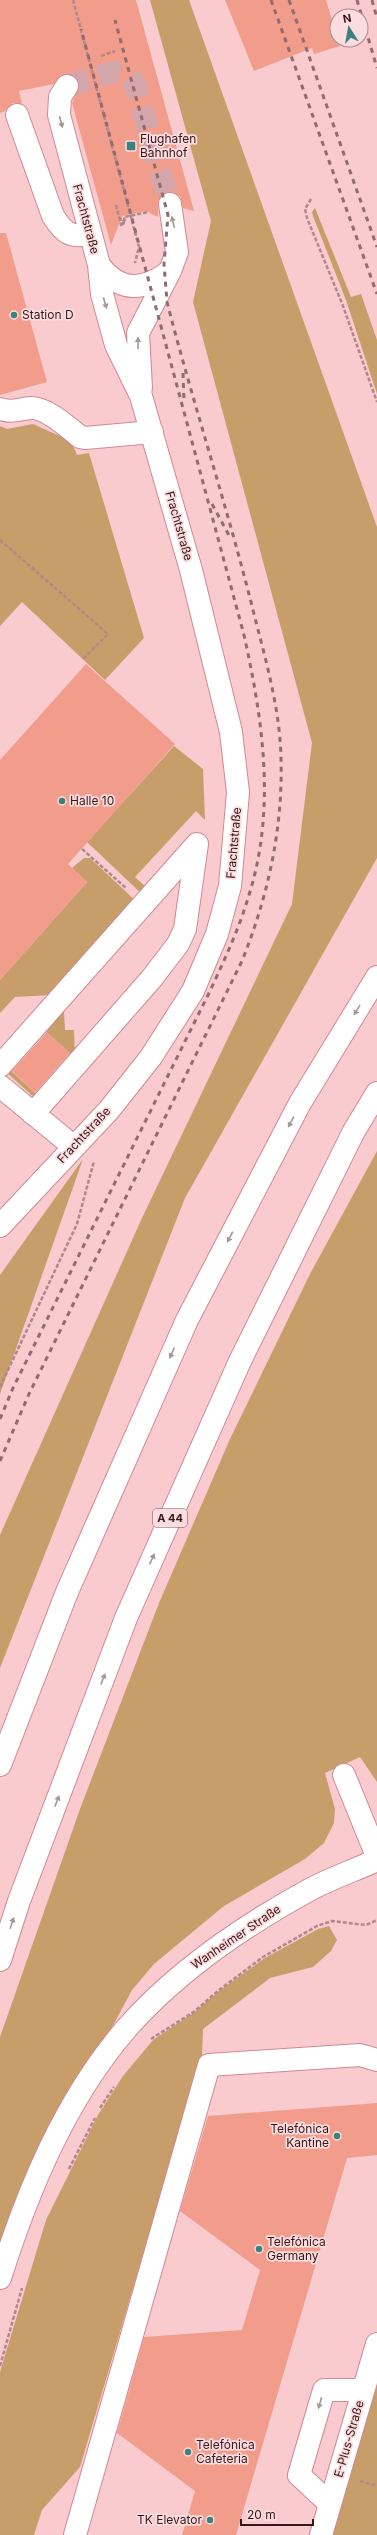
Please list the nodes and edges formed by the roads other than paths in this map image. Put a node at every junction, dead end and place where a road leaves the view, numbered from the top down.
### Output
1 (67, 86) dead end
2 (17, 115) dead end
3 (161, 207) tunnel mouth
4 (90, 234) junction
5 (99, 265) junction
6 (170, 271) junction
7 (141, 396) junction
8 (0, 409) edge
9 (152, 432) junction
10 (377, 976) edge
11 (0, 1066) edge
12 (0, 1086) edge
13 (377, 1093) edge
14 (33, 1114) junction
15 (78, 1143) junction
16 (0, 1226) edge
17 (0, 1765) edge
18 (344, 1775) dead end
19 (377, 1856) edge
20 (377, 1860) edge
21 (0, 1960) edge
22 (377, 2060) edge
23 (0, 2278) edge
24 (377, 2344) edge
25 (363, 2390) junction
26 (330, 2504) junction
27 (75, 2535) edge
28 (321, 2535) edge

1 -> 4 main road, Frachtstraße
2 - 4 main road
6 -> 3 main road, Frachtstraße
4 - 5 main road, Frachtstraße
5 - 6 main road
5 -> 7 main road, Frachtstraße
7 -> 6 main road, Frachtstraße
7 - 9 main road, Frachtstraße
8 - 9 main road
9 - 15 main road, Frachtstraße
10 -> 17 main road
11 - 14 main road
12 - 14 main road
21 -> 13 main road, A 44
14 - 15 main road
15 - 16 main road, Frachtstraße
18 - 19 main road
20 - 23 main road, Wanheimer Straße
22 - 27 main road
24 - 25 main road, E-Plus-Straße
25 - 26 main road, E-Plus-Straße
25 -> 26 main road
26 - 28 main road, E-Plus-Straße

